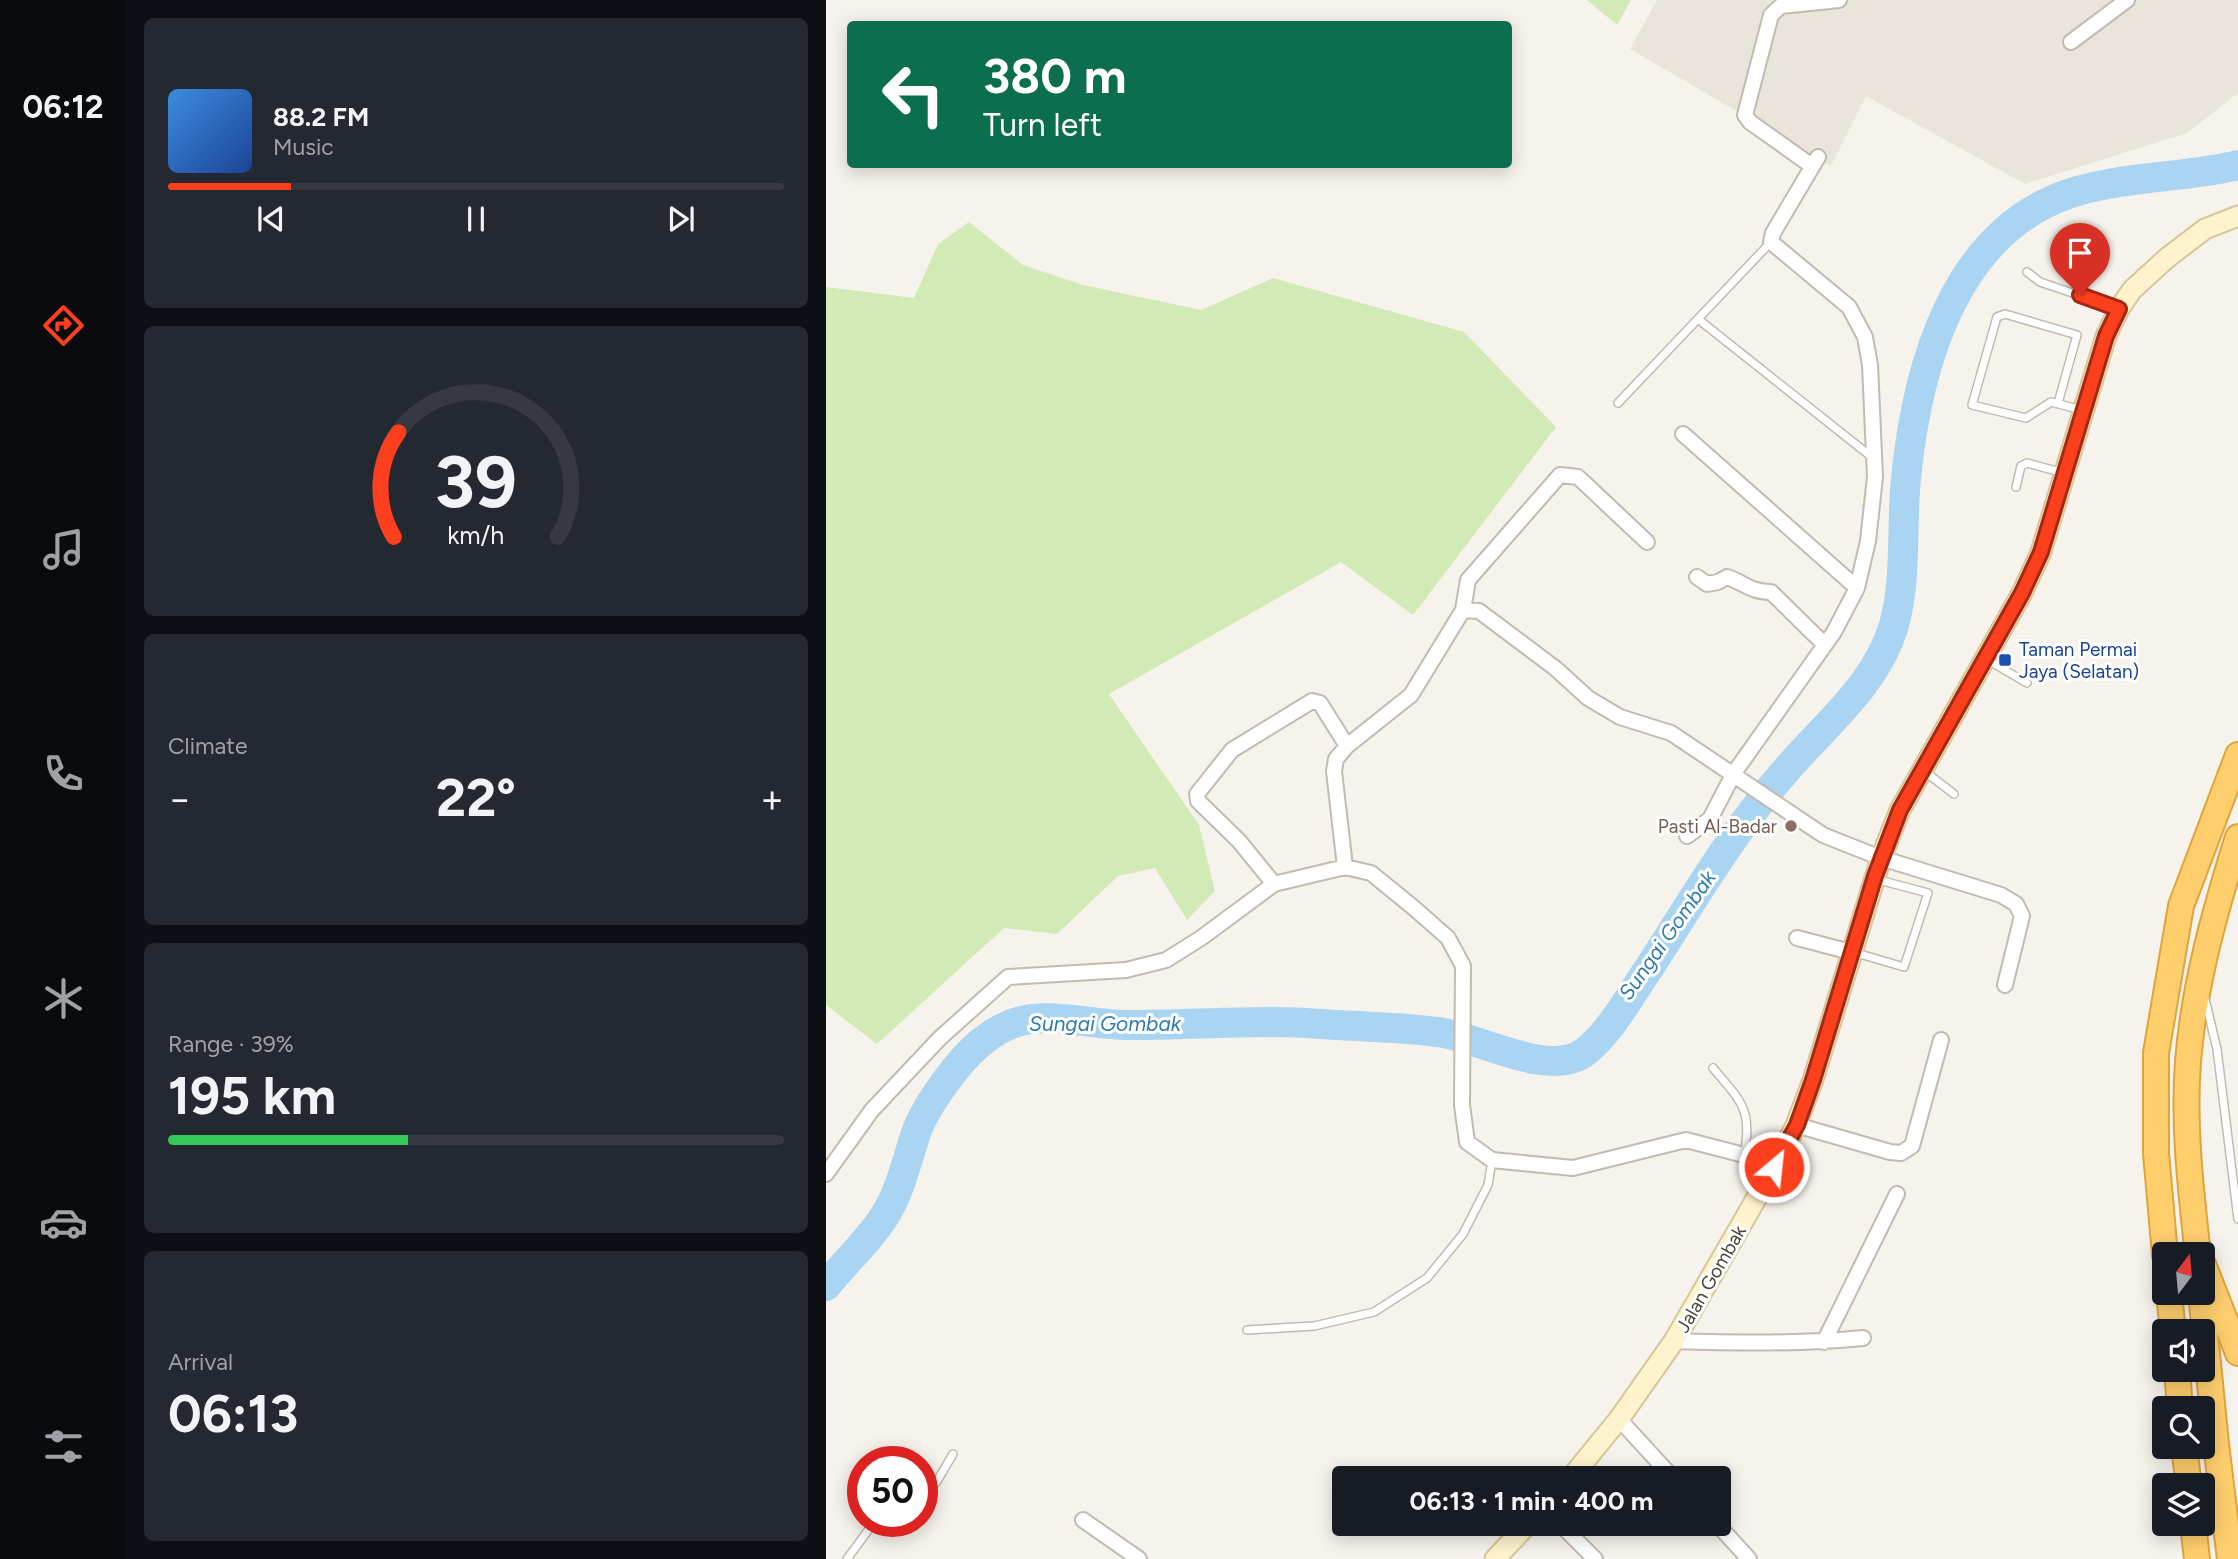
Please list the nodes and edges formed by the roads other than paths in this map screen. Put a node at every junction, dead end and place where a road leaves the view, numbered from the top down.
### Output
1 (1839, 0) edge
2 (2127, 0) edge
3 (2071, 42) dead end
4 (2238, 216) edge
5 (1771, 242) junction
6 (2027, 272) dead end
7 (2119, 309) junction
8 (1698, 319) junction
9 (1618, 403) dead end
10 (2058, 403) junction
11 (2085, 410) junction
12 (1683, 434) dead end
13 (1874, 459) junction
14 (2065, 473) junction
15 (2016, 486) dead end
16 (1647, 542) dead end
17 (1697, 577) dead end
18 (1857, 588) junction
19 (1463, 610) junction
20 (1824, 643) junction
21 (1986, 658) junction
22 (2026, 683) dead end
23 (1348, 746) junction
24 (2238, 755) edge
25 (1923, 770) junction
26 (1734, 773) junction
27 (1954, 794) dead end
28 (1688, 836) dead end
29 (2238, 837) edge
30 (1881, 858) junction
31 (1345, 867) junction
32 (1274, 884) junction
33 (1797, 939) dead end
34 (1854, 952) junction
35 (2200, 975) junction
36 (2005, 985) dead end
37 (1941, 1040) dead end
38 (1713, 1068) dead end
39 (1797, 1125) junction
40 (1744, 1155) junction
41 (1492, 1160) junction
42 (828, 1166) edge
43 (1774, 1167) junction
44 (1897, 1194) dead end
45 (2238, 1219) edge
46 (2164, 1242) edge
47 (2198, 1242) edge
48 (2216, 1298) edge
49 (2202, 1306) edge
50 (1247, 1330) dead end
51 (1863, 1338) dead end
52 (1674, 1341) junction
53 (1824, 1342) junction
54 (2238, 1353) edge
55 (1619, 1419) junction
56 (953, 1454) dead end
57 (1581, 1466) edge
58 (1662, 1466) edge
59 (938, 1480) edge
60 (1083, 1520) dead end
61 (1517, 1536) edge
62 (1572, 1536) edge
63 (1728, 1536) edge
64 (2193, 1536) edge
65 (2195, 1536) edge
66 (863, 1537) edge
67 (1746, 1557) edge
68 (847, 1559) edge
69 (1139, 1559) edge
70 (1495, 1559) edge
71 (1595, 1559) edge
72 (2191, 1559) edge
73 (2197, 1559) edge
74 (2230, 1559) edge

1 - 5 street
2 - 3 street
4 - 7 main road, Jalan Gombak
5 - 8 lane
5 - 13 street
6 - 7 lane
7 - 11 main road, Jalan Gombak
8 - 9 lane
8 - 13 lane
10 - 10 lane
10 - 11 lane
11 - 14 main road, Jalan Gombak
12 - 18 street
13 - 18 street
14 - 15 lane
14 - 21 main road, Jalan Gombak
16 - 19 street
17 - 20 street
18 - 20 street
19 - 23 street
19 - 26 street
20 - 26 street
21 - 22 lane
21 - 25 main road, Jalan Gombak
23 - 31 street
23 - 32 street
24 - 46 highway
25 - 27 lane
25 - 30 main road, Jalan Gombak
26 - 28 street
26 - 30 street
29 - 35 highway
30 - 34 main road, Jalan Gombak
30 - 36 street
31 - 32 street
31 - 41 street
32 - 42 street
33 - 34 street
34 - 34 lane
34 - 39 main road, Jalan Gombak
35 - 45 lane
35 - 47 highway
37 - 39 street
38 - 40 lane
39 - 43 main road, Jalan Gombak
40 - 41 street
40 - 43 street
41 - 50 lane
43 - 52 main road, Jalan Gombak
44 - 53 street
48 - 54 highway
49 - 74 highway
51 - 53 street
52 - 53 street
52 - 55 main road, Jalan Gombak
55 - 57 main road, Jalan Gombak
55 - 58 street
56 - 59 lane
60 - 69 street
61 - 70 main road
62 - 71 street
63 - 67 street
64 - 72 lane
65 - 73 highway
66 - 68 lane

